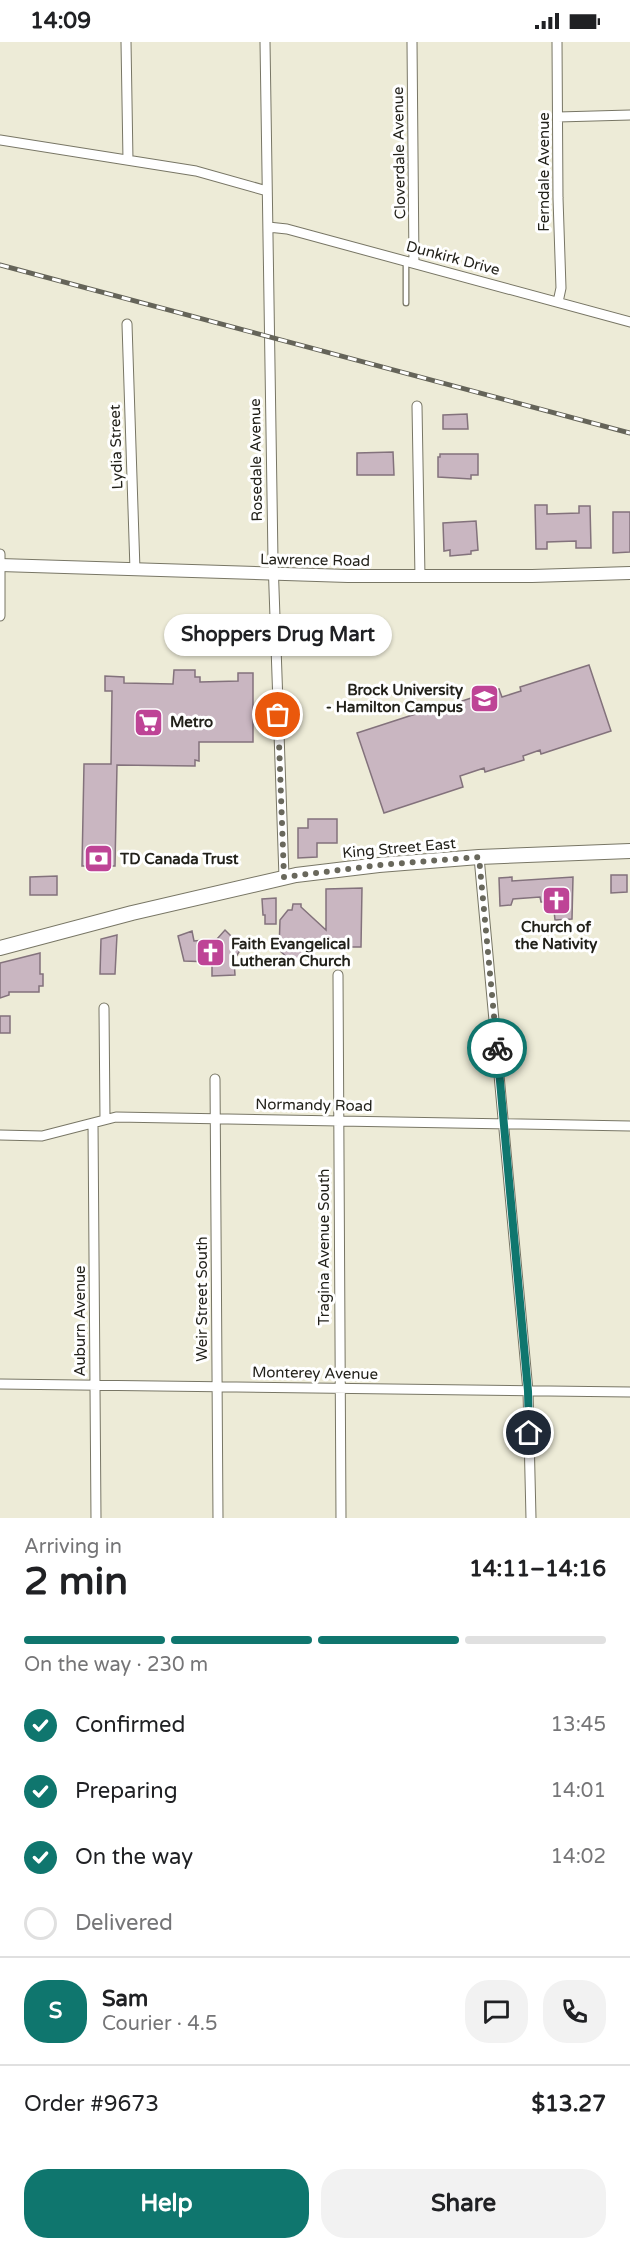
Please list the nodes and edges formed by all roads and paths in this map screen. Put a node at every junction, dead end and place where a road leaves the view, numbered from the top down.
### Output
1 (126, 42) edge
2 (265, 42) edge
3 (412, 42) edge
4 (557, 42) edge
5 (630, 115) edge
6 (558, 117) junction
7 (0, 140) edge
8 (128, 160) junction
9 (267, 191) junction
10 (268, 227) junction
11 (410, 262) junction
12 (558, 302) junction
13 (406, 303) dead end
14 (630, 322) edge
15 (128, 324) dead end
16 (417, 405) dead end
17 (0, 554) edge
18 (0, 565) edge
19 (135, 570) junction
20 (630, 573) edge
21 (274, 574) junction
22 (420, 577) junction
23 (0, 616) edge
24 (630, 851) edge
25 (479, 857) junction
26 (284, 877) junction
27 (0, 948) edge
28 (338, 975) dead end
29 (104, 1008) dead end
30 (215, 1079) dead end
31 (215, 1118) junction
32 (105, 1119) junction
33 (339, 1120) junction
34 (93, 1123) junction
35 (504, 1124) junction
36 (630, 1126) edge
37 (0, 1135) edge
38 (0, 1384) edge
39 (95, 1385) junction
40 (218, 1386) junction
41 (340, 1389) junction
42 (528, 1391) junction
43 (630, 1392) edge
44 (96, 1518) edge
45 (218, 1518) edge
46 (341, 1518) edge
47 (531, 1518) edge

1 - 8 street
2 - 9 street, Rosedale Avenue
3 - 11 street, Cloverdale Avenue
4 - 6 street, Ferndale Avenue
5 - 6 street
6 - 12 street, Ferndale Avenue
7 - 8 street
8 - 9 street
9 - 10 street, Rosedale Avenue
10 - 11 street, Dunkirk Drive
10 - 21 street, Rosedale Avenue
11 - 12 street, Dunkirk Drive
11 - 13 lane
12 - 14 street, Dunkirk Drive
15 - 19 street, Lydia Street
16 - 22 street
17 - 18 street
18 - 19 street, Lawrence Road
18 - 23 street
19 - 21 street, Lawrence Road
20 - 22 street, Lawrence Road
21 - 22 street, Lawrence Road
21 - 26 street, Rosedale Avenue
24 - 25 main road, King Street East
25 - 26 main road, King Street East
25 - 35 street
26 - 27 main road, King Street East
28 - 33 street, Tragina Avenue South
29 - 32 street
30 - 31 street, Weir Street South
31 - 32 street, Normandy Road
31 - 33 street, Normandy Road
31 - 40 street, Weir Street South
32 - 34 street, Normandy Road
33 - 35 street, Normandy Road
33 - 41 street, Tragina Avenue South
34 - 37 street, Normandy Road
34 - 39 street, Auburn Avenue
35 - 36 street, Normandy Road
35 - 42 street
38 - 39 street, Monterey Avenue
39 - 40 street, Monterey Avenue
39 - 44 street, Auburn Avenue
40 - 41 street, Monterey Avenue
40 - 45 street, Weir Street South
41 - 42 street, Monterey Avenue
41 - 46 street, Tragina Avenue South
42 - 43 street, Monterey Avenue
42 - 47 street

